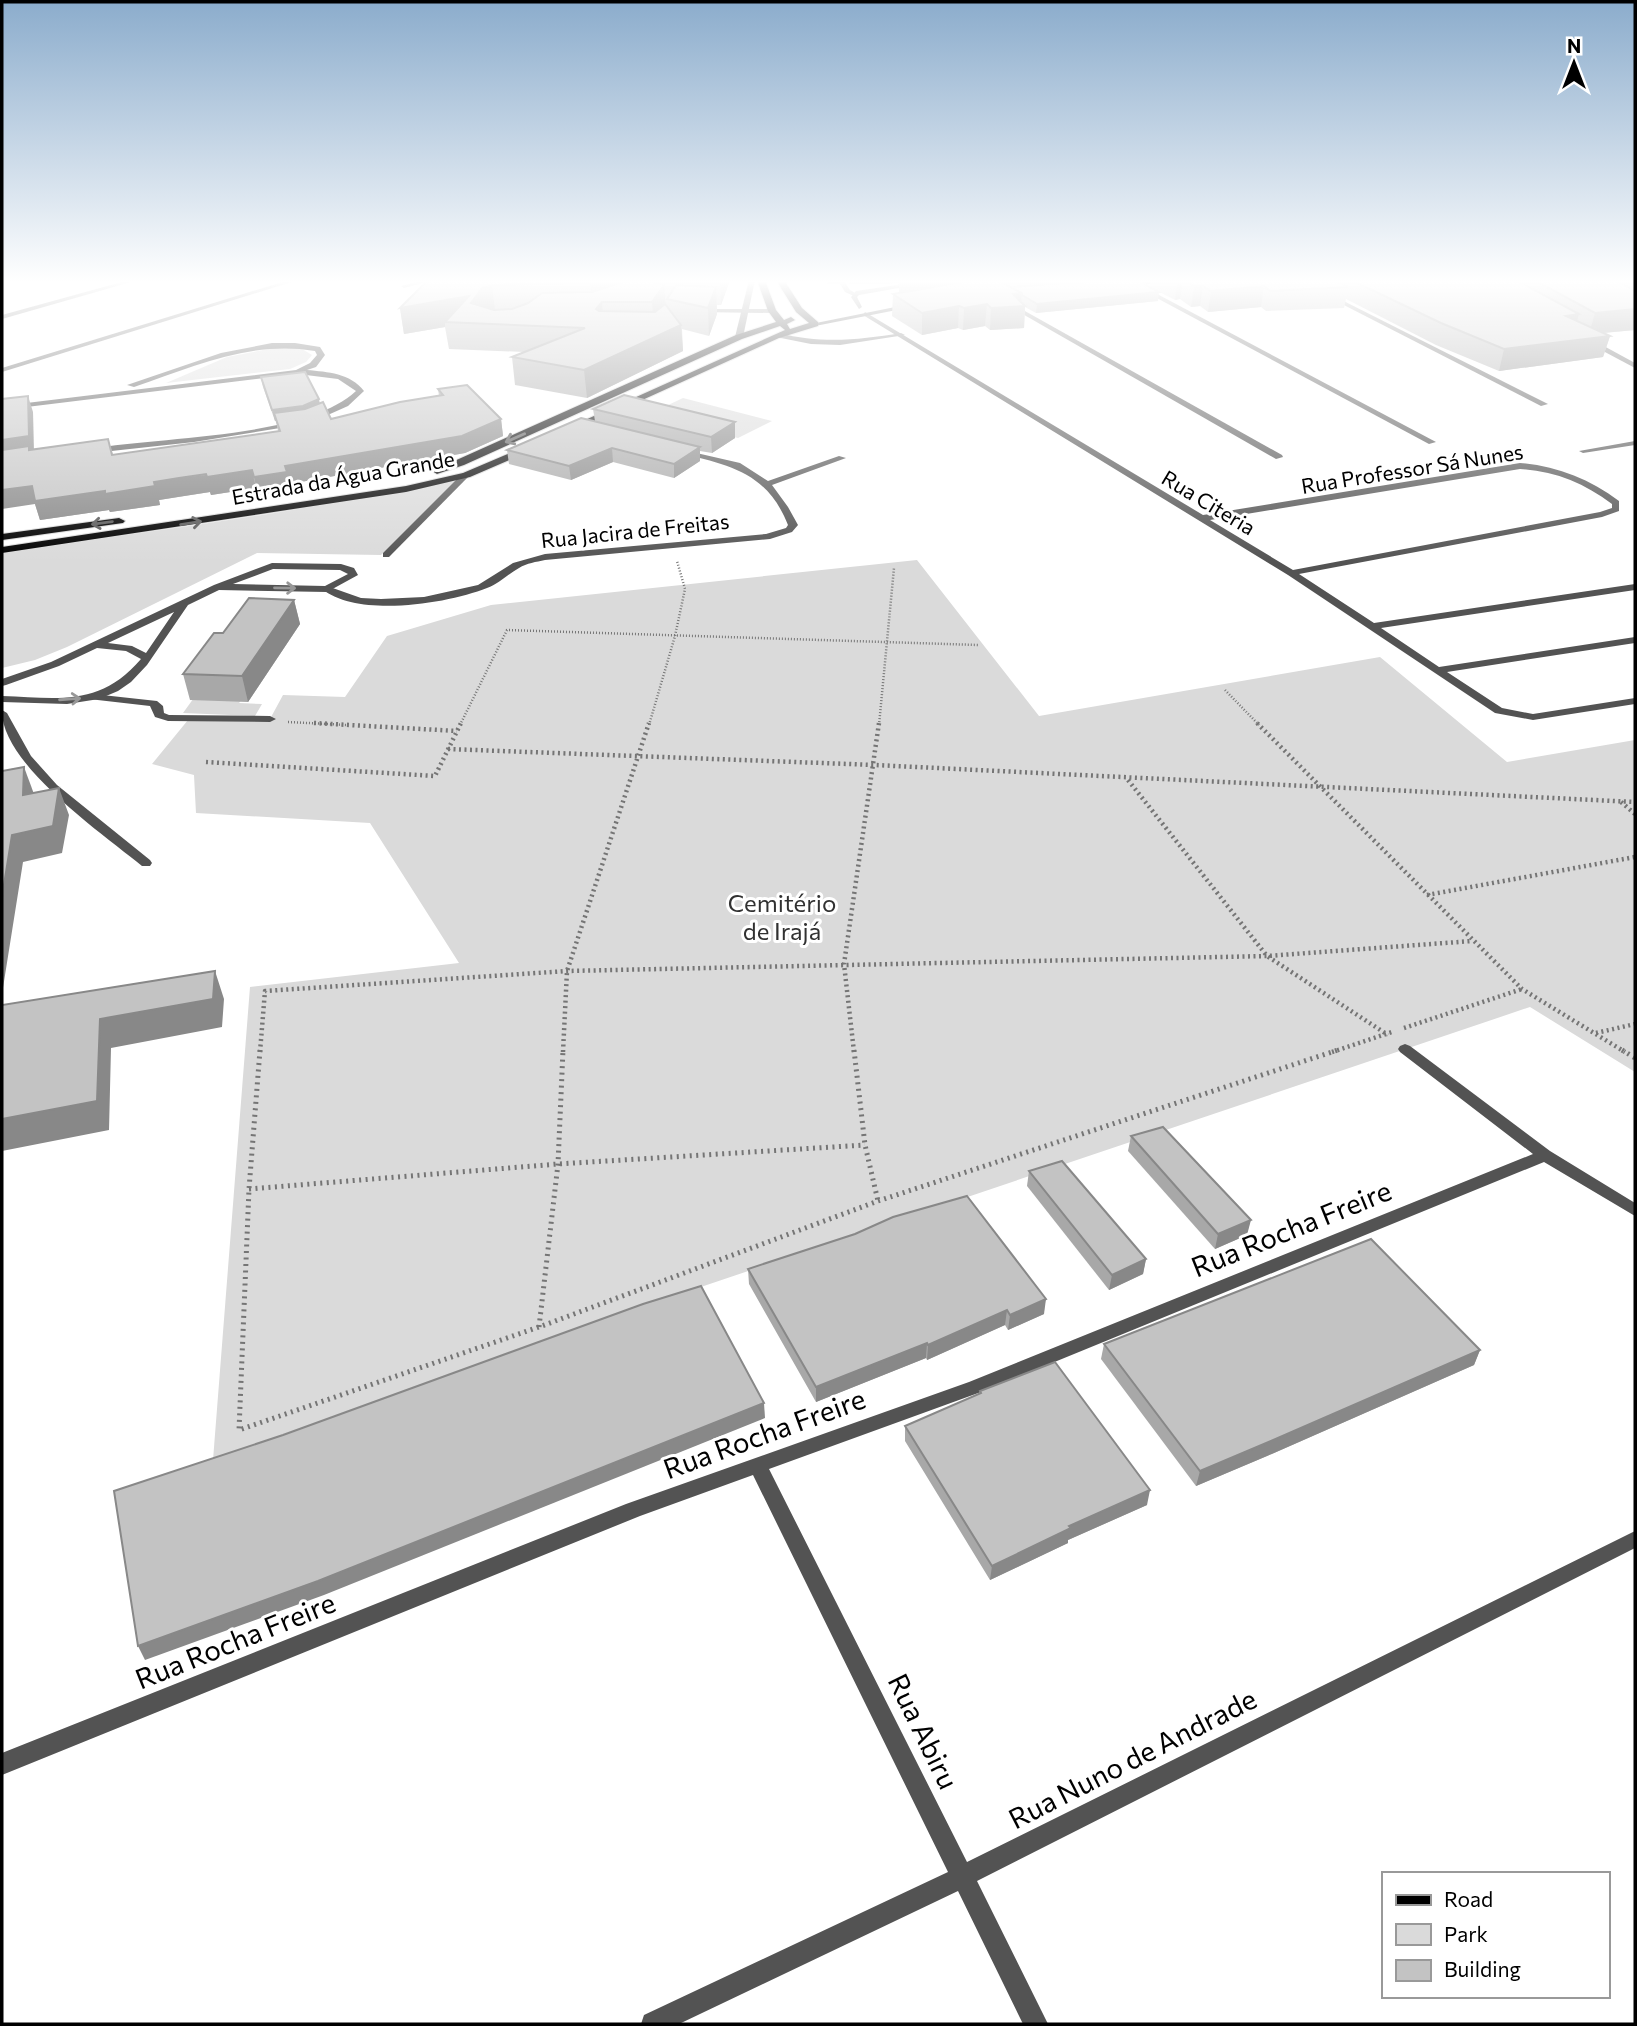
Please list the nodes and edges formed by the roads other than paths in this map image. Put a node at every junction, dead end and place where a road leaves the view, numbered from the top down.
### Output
1 (168, 375) edge
2 (277, 375) edge
3 (319, 375) edge
4 (656, 375) edge
5 (691, 375) edge
6 (966, 375) edge
7 (1134, 375) edge
8 (1306, 375) edge
9 (1482, 375) edge
10 (96, 396) junction
11 (1544, 404) dead end
12 (2, 408) edge
13 (578, 425) junction
14 (591, 428) edge
15 (555, 436) edge
16 (543, 441) edge
17 (1432, 442) dead end
18 (1635, 443) edge
19 (674, 449) edge
20 (1583, 451) dead end
21 (81, 453) edge
22 (1279, 457) dead end
23 (842, 458) dead end
24 (466, 475) junction
25 (768, 483) junction
26 (1203, 518) junction
27 (2, 537) edge
28 (2, 550) edge
29 (386, 555) dead end
30 (1291, 573) junction
31 (217, 587) junction
32 (1635, 587) edge
33 (327, 589) junction
34 (186, 603) junction
35 (1375, 626) junction
36 (1635, 640) edge
37 (95, 645) junction
38 (147, 658) junction
39 (1438, 670) junction
40 (2, 683) edge
41 (93, 697) junction
42 (2, 699) edge
43 (1635, 701) edge
44 (2, 713) edge
45 (270, 719) road end
46 (146, 863) dead end
47 (1405, 1049) road end
48 (1545, 1155) junction
49 (1635, 1210) edge
50 (758, 1465) junction
51 (1635, 1539) edge
52 (2, 1764) edge
53 (962, 1877) junction
54 (653, 2024) edge
55 (1036, 2024) edge

1 - 10 street
2 - 10 street
3 - 21 street
4 -> 27 main road, Estrada da Água Grande
5 - 13 main road
6 - 26 street, Rua Citeria
7 - 22 street
8 - 17 street
9 - 11 street
10 - 12 street
13 - 14 street
13 - 15 main road
16 - 24 main road, Estrada da Água Grande
18 - 20 street
19 - 25 street
23 - 25 street
28 -> 24 main road, Estrada da Água Grande
24 - 29 street
25 - 33 street, Rua Jacira de Freitas
26 - 30 street, Rua Citeria
26 - 30 street, Rua Professor Sá Nunes
30 - 35 street, Rua Citeria
31 -> 33 street, Rua Jacira de Freitas
31 - 33 street
31 - 34 street
32 - 35 street
34 - 37 street
34 - 38 street
35 - 39 street, Rua Citeria
36 - 39 street
37 - 38 street
37 - 40 street
38 - 41 street
39 - 43 street, Rua Citeria
42 -> 41 street
41 - 45 street
44 - 46 street
47 - 48 street
48 - 49 street
48 - 50 street, Rua Rocha Freire
50 - 52 street, Rua Rocha Freire
50 - 53 street, Rua Abiru
51 - 53 street, Rua Nuno de Andrade
53 - 54 street, Rua Nuno de Andrade
53 - 55 street, Rua Abiru

